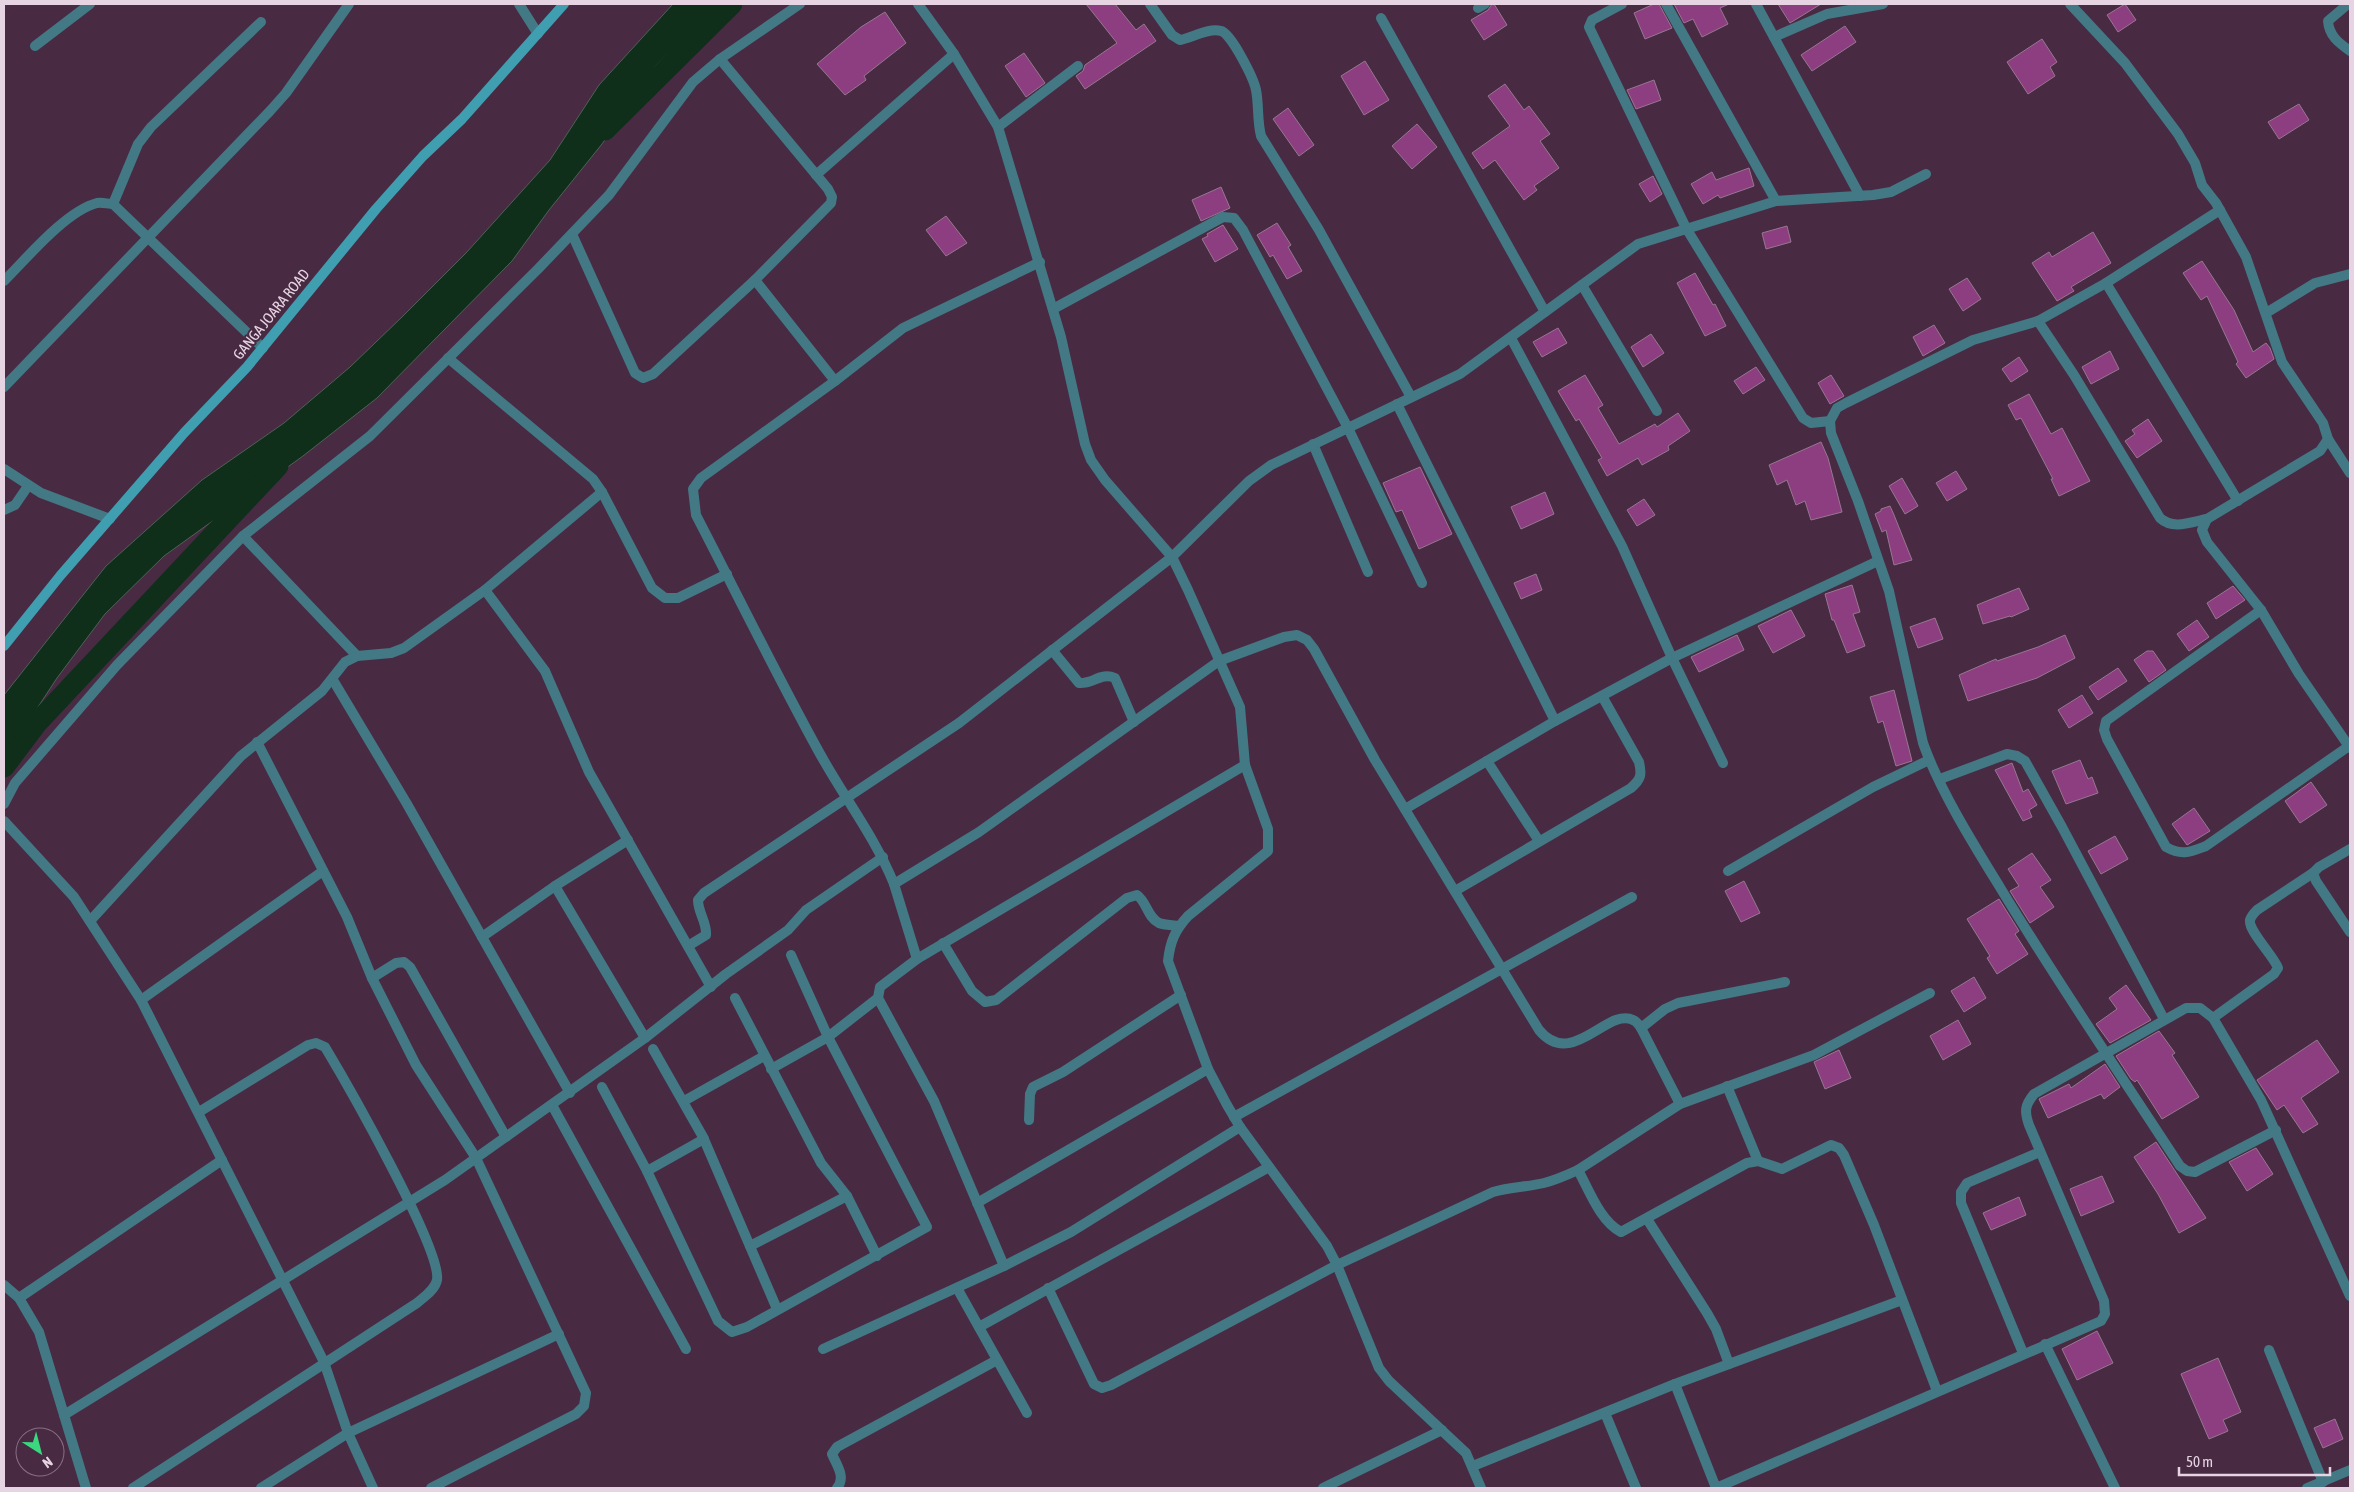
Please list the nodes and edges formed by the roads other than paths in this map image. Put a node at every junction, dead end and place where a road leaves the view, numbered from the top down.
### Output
1 (90, 4) edge
2 (349, 4) edge
3 (518, 4) edge
4 (564, 4) edge
5 (800, 4) edge
6 (918, 4) edge
7 (1150, 4) edge
8 (1622, 4) edge
9 (1666, 4) edge
10 (1756, 4) edge
11 (1883, 4) edge
12 (2070, 4) edge
13 (2348, 4) edge
14 (340, 8) edge
15 (1381, 18) dead end
16 (261, 22) dead end
17 (538, 34) junction
18 (1774, 37) junction
19 (35, 46) dead end
20 (2350, 51) edge
21 (954, 54) junction
22 (720, 59) junction
23 (1078, 66) dead end
24 (998, 126) junction
25 (1926, 174) dead end
26 (816, 175) junction
27 (1860, 196) junction
28 (1776, 201) junction
29 (112, 204) junction
30 (2220, 210) junction
31 (1686, 228) junction
32 (572, 234) junction
33 (149, 238) junction
34 (1040, 262) junction
35 (2350, 274) edge
36 (755, 280) junction
37 (4, 281) edge
38 (2106, 284) junction
39 (1582, 285) junction
40 (1053, 309) junction
41 (1545, 312) junction
42 (2266, 313) junction
43 (2038, 321) junction
44 (1511, 338) junction
45 (263, 348) junction
46 (448, 358) junction
47 (835, 381) junction
48 (4, 387) edge
49 (1411, 397) junction
50 (1396, 404) junction
51 (1658, 411) dead end
52 (1830, 421) junction
53 (1348, 428) junction
54 (2328, 439) junction
55 (1313, 444) junction
56 (4, 469) edge
57 (2350, 472) edge
58 (28, 486) junction
59 (602, 492) junction
60 (2238, 501) junction
61 (4, 510) edge
62 (110, 519) junction
63 (2207, 519) junction
64 (244, 536) junction
65 (1172, 557) junction
66 (1878, 561) junction
67 (1368, 572) dead end
68 (727, 574) junction
69 (1422, 583) dead end
70 (485, 590) junction
71 (2261, 610) junction
72 (5, 641) edge
73 (1052, 650) junction
74 (357, 656) junction
75 (1672, 658) junction
76 (1219, 661) junction
77 (333, 680) junction
78 (1602, 696) junction
79 (1555, 721) junction
80 (1134, 722) junction
81 (258, 742) junction
82 (2350, 747) edge
83 (1929, 760) junction
84 (1487, 761) junction
85 (1722, 763) dead end
86 (1245, 764) junction
87 (1940, 779) junction
88 (845, 798) junction
89 (4, 804) edge
90 (1405, 809) junction
91 (4, 821) edge
92 (628, 840) junction
93 (1539, 841) junction
94 (2350, 849) edge
95 (883, 856) junction
96 (324, 871) junction
97 (1728, 871) dead end
98 (2313, 874) junction
99 (894, 884) junction
100 (555, 886) junction
101 (1455, 891) junction
102 (1632, 897) dead end
103 (90, 921) junction
104 (1179, 926) junction
105 (2350, 932) edge
106 (482, 937) junction
107 (943, 943) junction
108 (688, 946) junction
109 (791, 955) dead end
110 (917, 959) junction
111 (1503, 970) junction
112 (372, 978) junction
113 (1785, 982) dead end
114 (711, 987) junction
115 (1930, 993) dead end
116 (1181, 995) junction
117 (735, 998) dead end
118 (878, 998) junction
119 (141, 1000) junction
120 (2213, 1018) junction
121 (2164, 1020) junction
122 (1641, 1028) junction
123 (828, 1037) junction
124 (645, 1038) junction
125 (653, 1050) dead end
126 (2106, 1053) junction
127 (764, 1056) junction
128 (771, 1069) junction
129 (1208, 1069) junction
130 (602, 1086) dead end
131 (1727, 1086) junction
132 (570, 1093) junction
133 (684, 1101) junction
134 (1680, 1104) junction
135 (552, 1105) junction
136 (199, 1112) junction
137 (1234, 1117) junction
138 (1029, 1120) dead end
139 (1240, 1127) junction
140 (2276, 1130) junction
141 (506, 1137) junction
142 (704, 1139) junction
143 (2040, 1152) junction
144 (476, 1158) junction
145 (222, 1160) junction
146 (1758, 1161) junction
147 (1269, 1166) junction
148 (1578, 1170) junction
149 (647, 1171) junction
150 (847, 1196) junction
151 (410, 1201) junction
152 (978, 1203) junction
153 (1647, 1219) junction
154 (750, 1246) junction
155 (877, 1256) junction
156 (1337, 1265) junction
157 (1004, 1266) junction
158 (282, 1279) junction
159 (4, 1285) edge
160 (957, 1288) junction
161 (1048, 1288) junction
162 (2350, 1296) edge
163 (19, 1298) junction
164 (1902, 1300) junction
165 (777, 1308) junction
166 (979, 1327) junction
167 (559, 1334) junction
168 (2045, 1344) junction
169 (686, 1349) dead end
170 (823, 1349) dead end
171 (2269, 1350) dead end
172 (2023, 1353) junction
173 (997, 1360) junction
174 (324, 1362) junction
175 (1729, 1364) junction
176 (1675, 1384) junction
177 (1937, 1391) junction
178 (1027, 1413) dead end
179 (1605, 1413) junction
180 (64, 1415) junction
181 (1442, 1430) junction
182 (348, 1433) junction
183 (1474, 1466) junction
184 (2350, 1470) edge
185 (2323, 1482) junction
186 (86, 1488) edge
187 (133, 1488) edge
188 (261, 1488) edge
189 (373, 1488) edge
190 (431, 1488) edge
191 (837, 1488) edge
192 (1323, 1488) edge
193 (1481, 1488) edge
194 (1636, 1488) edge
195 (1716, 1488) edge
196 (2115, 1488) edge
197 (2307, 1488) edge

1 - 19 street
2 - 14 street
3 - 17 street
4 - 17 main road, GANGA JOARA ROAD
5 - 22 street
6 - 21 street
7 - 49 street
8 - 31 street
9 - 28 street
10 - 18 street
11 - 18 street
12 - 30 street
13 - 20 street
14 - 33 street
15 - 41 street
16 - 29 street
17 - 45 main road, GANGA JOARA ROAD
18 - 27 street
21 - 24 street
21 - 26 street
22 - 26 street
22 - 32 street
23 - 24 street
24 - 34 street
25 - 27 street
26 - 36 street
27 - 28 street
28 - 31 street
29 - 33 street
29 - 37 street
30 - 38 street
30 - 42 street
31 - 39 street
31 - 52 street
32 - 36 street
32 - 46 street
33 - 45 street
33 - 48 street
34 - 40 street
34 - 47 street
35 - 42 street
36 - 47 street
38 - 43 street
38 - 60 street
39 - 41 street
39 - 51 street
40 - 53 street
40 - 65 street
41 - 44 street
42 - 54 street
43 - 52 street
43 - 63 street
44 - 49 street
44 - 75 street
45 - 62 main road, GANGA JOARA ROAD
46 - 59 street
46 - 64 street
47 - 68 street
49 - 50 street
50 - 53 street
50 - 79 street
52 - 66 street
53 - 55 street
53 - 69 street
54 - 57 street
54 - 60 street
55 - 65 street
55 - 67 street
56 - 58 street
58 - 61 street
58 - 62 street
59 - 68 street
59 - 70 street
60 - 63 street
62 - 72 main road, GANGA JOARA ROAD
63 - 71 street
64 - 74 street
64 - 89 street
65 - 73 street
65 - 76 street
66 - 75 street
66 - 83 street
68 - 88 street
70 - 74 street
70 - 92 street
71 - 82 street
71 - 82 street
73 - 80 street
73 - 88 street
74 - 77 street
75 - 78 street
75 - 85 street
76 - 80 street
76 - 86 street
76 - 90 street
77 - 81 street
77 - 106 street
78 - 79 street
78 - 93 street
79 - 84 street
80 - 99 street
81 - 96 street
81 - 103 street
83 - 87 street
83 - 97 street
84 - 90 street
84 - 93 street
86 - 104 street
86 - 107 street
87 - 121 street
87 - 126 street
88 - 95 street
88 - 108 street
90 - 101 street
91 - 103 street
92 - 100 street
92 - 108 street
93 - 101 street
94 - 98 street
95 - 99 street
95 - 114 street
96 - 112 street
96 - 119 street
98 - 105 street
98 - 120 street
99 - 110 street
100 - 106 street
100 - 124 street
101 - 111 street
102 - 111 street
103 - 119 street
104 - 107 street
104 - 116 street
106 - 132 street
107 - 110 street
108 - 114 street
109 - 123 street
110 - 118 street
111 - 122 street
111 - 137 street
112 - 141 street
112 - 144 street
113 - 122 street
114 - 124 street
115 - 131 street
116 - 129 street
116 - 138 street
117 - 127 street
118 - 123 street
118 - 152 street
119 - 136 street
120 - 121 street
120 - 140 street
121 - 126 street
122 - 134 street
123 - 128 street
123 - 155 street
124 - 132 street
125 - 133 street
126 - 140 street
126 - 143 street
127 - 128 street
127 - 133 street
128 - 150 street
129 - 137 street
129 - 152 street
130 - 149 street
131 - 134 street
131 - 146 street
132 - 135 street
133 - 142 street
134 - 148 street
135 - 141 street
135 - 169 street
136 - 145 street
136 - 151 street
137 - 139 street
139 - 147 street
139 - 157 street
140 - 162 street
141 - 144 street
142 - 149 street
142 - 154 street
143 - 168 street
143 - 172 street
144 - 151 street
144 - 167 street
145 - 158 street
145 - 163 street
146 - 153 street
146 - 164 street
147 - 156 street
147 - 161 street
148 - 153 street
148 - 156 street
149 - 165 street
150 - 154 street
150 - 155 street
151 - 158 street
151 - 174 street
152 - 157 street
153 - 175 street
154 - 165 street
155 - 165 street
156 - 161 street
156 - 181 street
157 - 160 street
158 - 174 street
158 - 180 street
159 - 163 street
160 - 166 street
160 - 170 street
161 - 166 street
163 - 180 street
164 - 175 street
164 - 177 street
166 - 173 street
167 - 182 street
167 - 190 street
168 - 172 street
168 - 196 street
171 - 185 street
172 - 177 street
173 - 178 street
173 - 191 street
174 - 182 street
174 - 187 street
175 - 176 street
176 - 179 street
176 - 195 street
177 - 195 street
179 - 183 street
179 - 194 street
180 - 186 street
181 - 183 street
181 - 192 street
182 - 188 street
182 - 189 street
183 - 193 street
184 - 185 street
185 - 197 street

